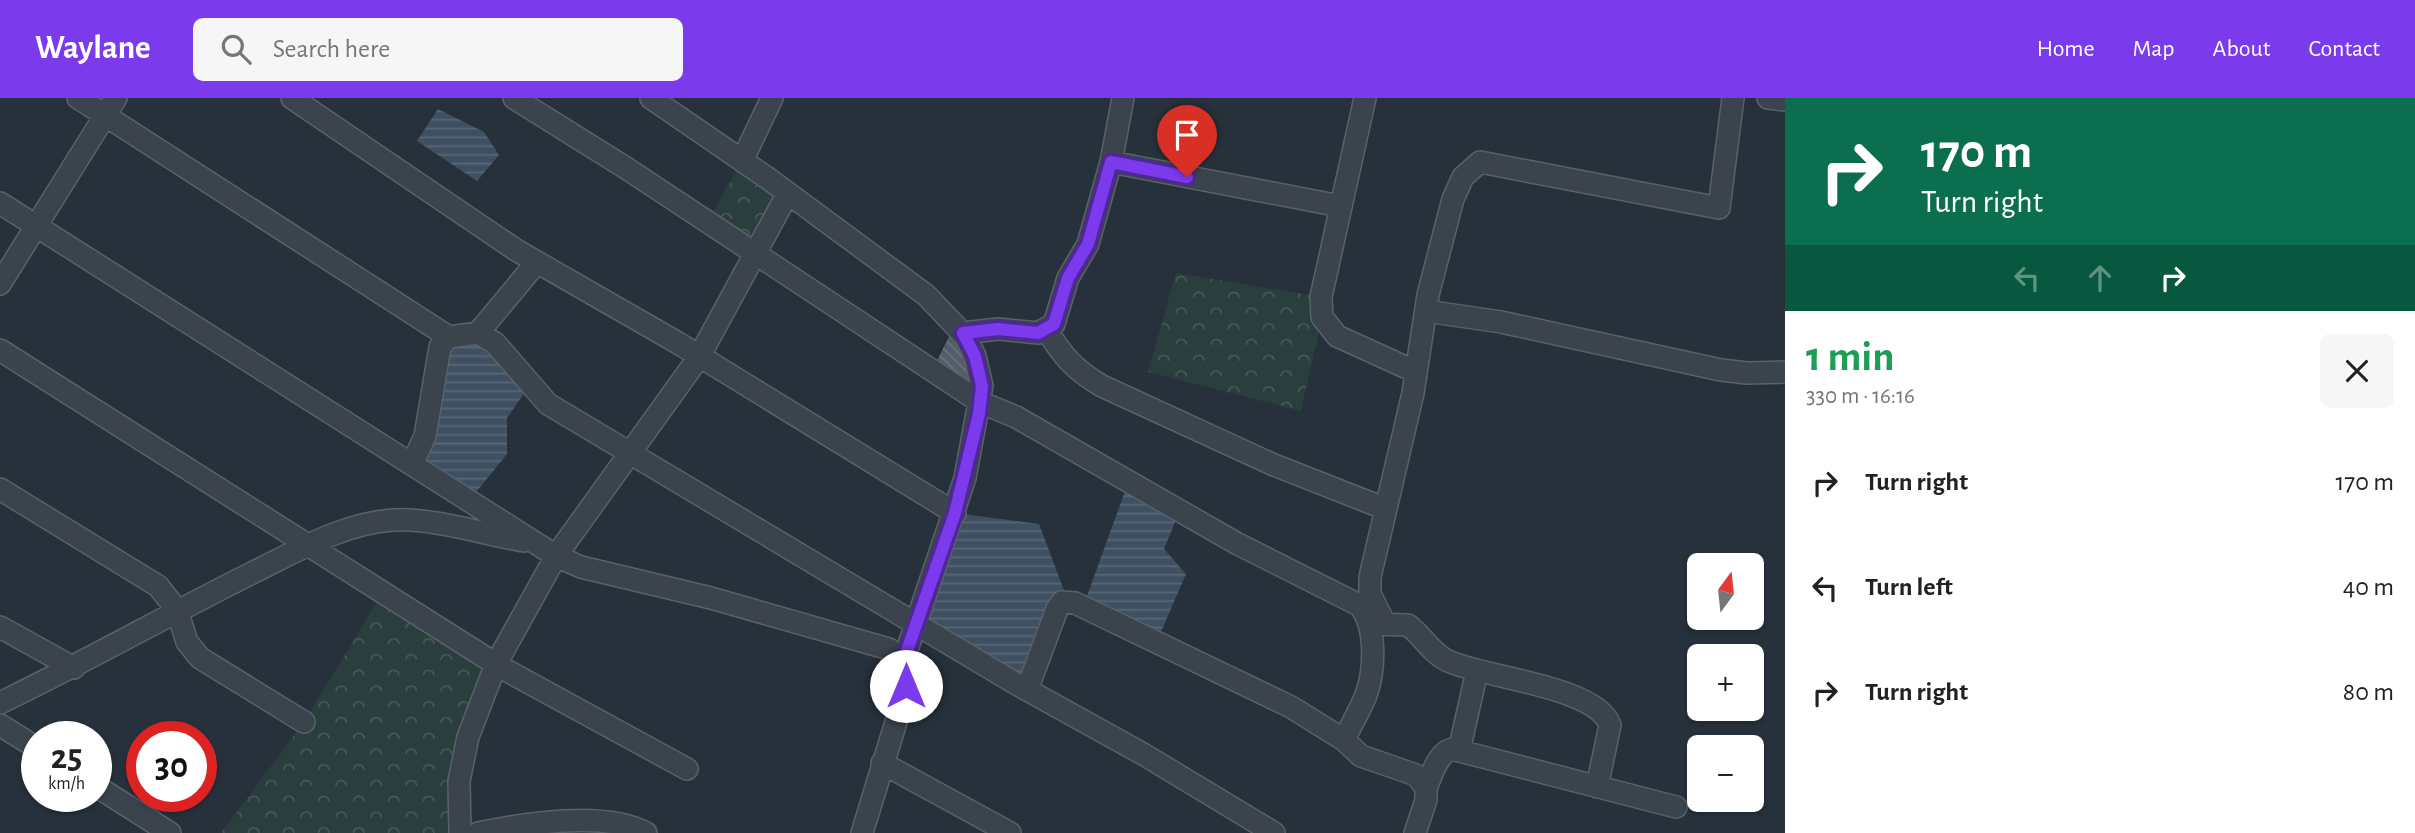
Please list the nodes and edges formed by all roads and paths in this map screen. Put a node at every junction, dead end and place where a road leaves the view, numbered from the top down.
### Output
1 (78, 98) edge
2 (292, 98) edge
3 (514, 98) edge
4 (651, 98) edge
5 (772, 98) edge
6 (1123, 98) edge
7 (1365, 98) edge
8 (1732, 98) edge
9 (1768, 98) edge
10 (1785, 100) edge
11 (111, 107) edge
12 (742, 161) junction
13 (1111, 162) junction
14 (788, 193) junction
15 (0, 203) edge
16 (1340, 206) junction
17 (38, 226) junction
18 (754, 253) junction
19 (537, 262) junction
20 (0, 284) edge
21 (1426, 311) junction
22 (1047, 330) junction
23 (478, 333) junction
24 (963, 333) junction
25 (449, 337) junction
26 (0, 350) edge
27 (699, 357) junction
28 (1416, 372) junction
29 (1785, 372) edge
30 (980, 402) junction
31 (629, 453) junction
32 (412, 464) junction
33 (0, 489) edge
34 (1386, 509) junction
35 (955, 513) junction
36 (309, 544) junction
37 (537, 544) junction
38 (556, 556) junction
39 (177, 610) junction
40 (917, 623) junction
41 (1378, 624) junction
42 (0, 627) edge
43 (903, 662) junction
44 (496, 664) junction
45 (74, 668) junction
46 (1477, 671) junction
47 (1027, 690) junction
48 (0, 703) edge
49 (304, 722) dead end
50 (0, 725) edge
51 (21, 738) edge
52 (1344, 740) junction
53 (1459, 751) junction
54 (881, 763) junction
55 (687, 769) dead end
56 (1597, 787) junction
57 (1426, 789) junction
58 (112, 796) edge
59 (1676, 807) dead end
60 (170, 833) edge
61 (460, 833) edge
62 (478, 833) edge
63 (646, 833) edge
64 (862, 833) edge
65 (1010, 833) edge
66 (1274, 833) edge
67 (1415, 833) edge

1 - 11 street
2 - 19 street
3 - 18 street
4 - 12 street
5 - 12 street
6 - 13 street
7 - 16 street
8 - 21 street
9 - 10 street
11 - 17 street
11 - 25 street
12 - 14 street
13 - 16 street
13 - 22 street
14 - 18 street
14 - 24 street
15 - 17 street
16 - 28 street
17 - 20 street
17 - 32 street
18 - 27 street
18 - 30 street
19 - 23 street
19 - 27 street
21 - 28 street
21 - 29 street
22 - 24 street
22 - 34 street
23 - 25 street
23 - 31 street
24 - 30 street
25 - 32 street
26 - 36 street
27 - 31 street
27 - 35 street
28 - 34 street
30 - 35 street
30 - 41 street
31 - 38 street
31 - 40 street
32 - 37 street
33 - 39 street
34 - 41 street
35 - 40 street
36 - 37 street
36 - 39 street
36 - 44 street
37 - 38 street
38 - 43 street
38 - 44 street
39 - 45 street
39 - 49 street
40 - 43 street
40 - 47 street
41 - 46 street
41 - 52 street
42 - 45 street
43 - 54 street
44 - 55 street
44 - 61 street
45 - 48 street
46 - 53 street
46 - 56 street
47 - 52 street
47 - 66 street
50 - 51 street
52 - 57 street
53 - 56 street
53 - 57 street
54 - 64 street
54 - 65 street
56 - 59 street
57 - 67 street
58 - 60 street
62 - 63 street

